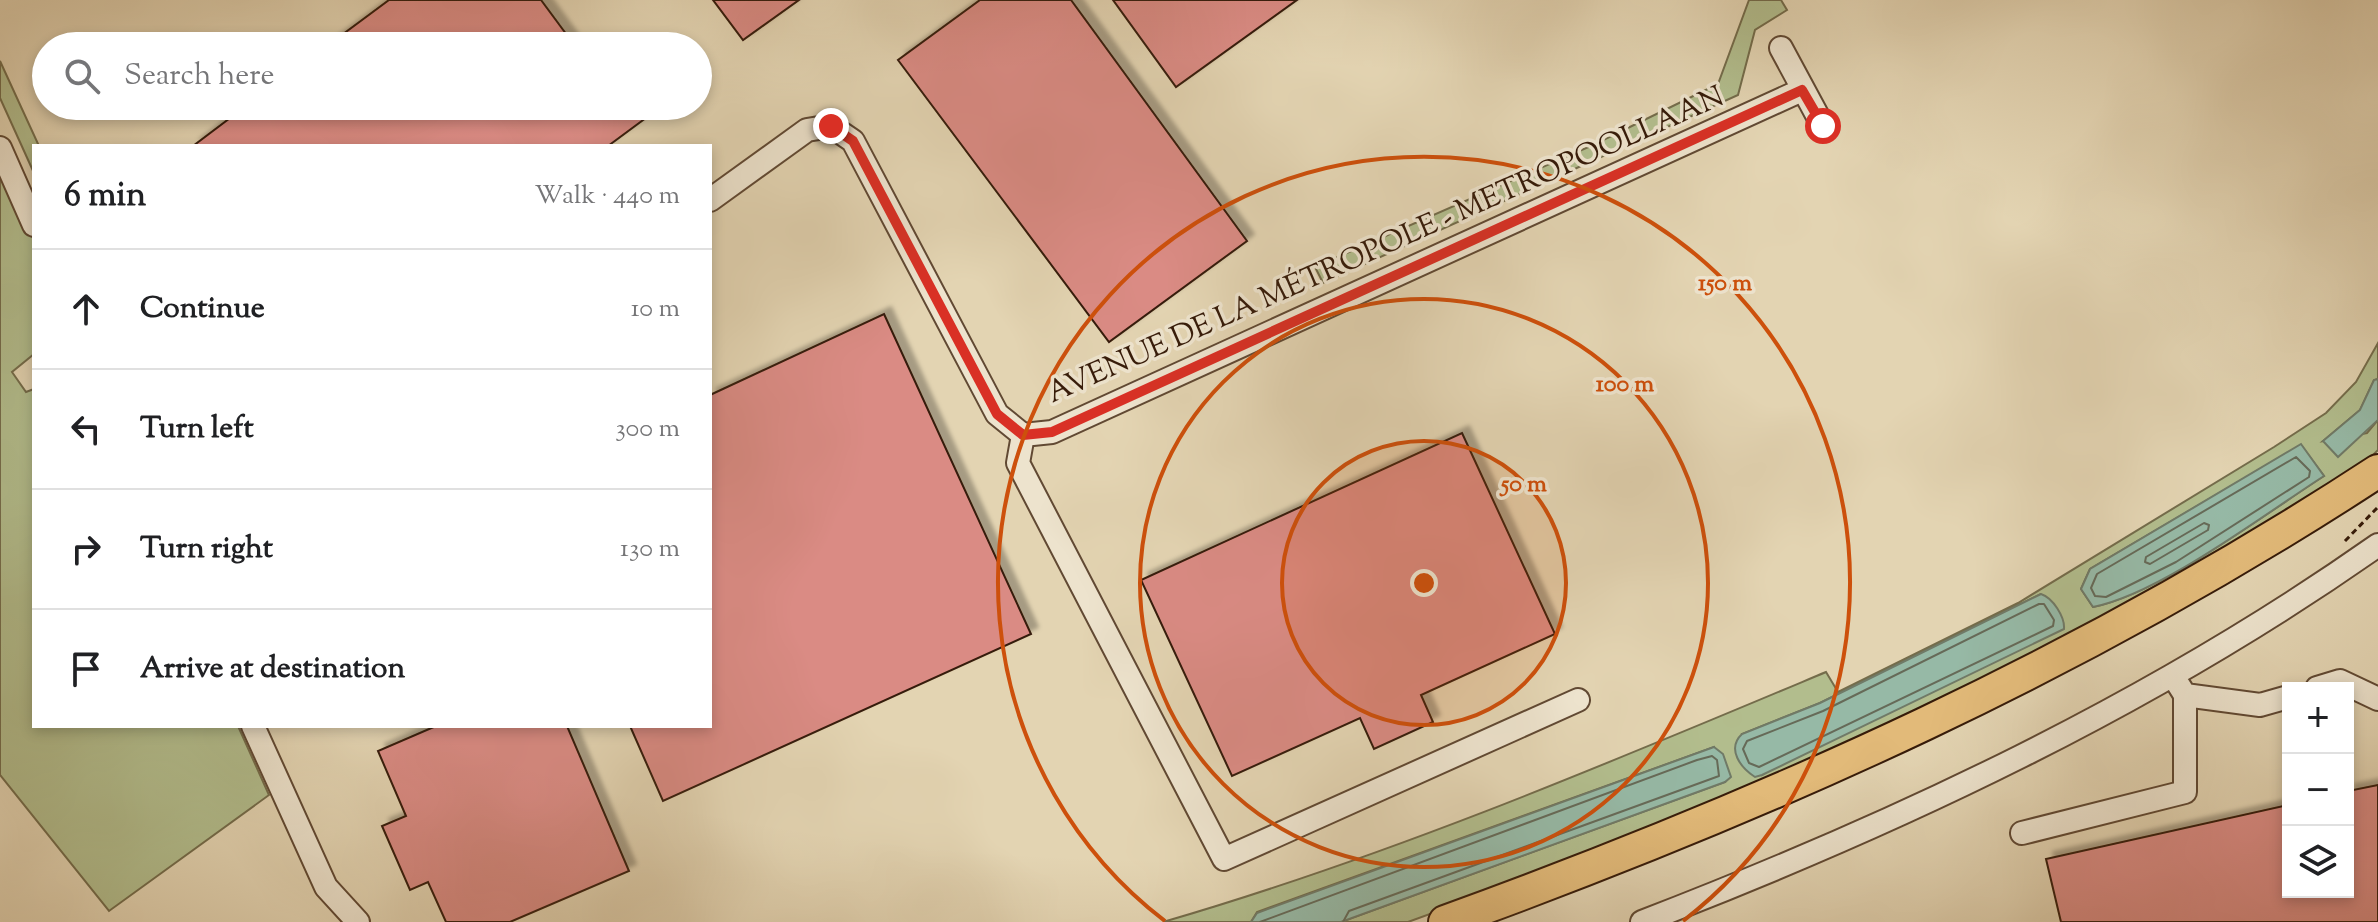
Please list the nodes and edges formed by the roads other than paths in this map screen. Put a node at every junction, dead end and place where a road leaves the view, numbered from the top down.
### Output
1 (1781, 48) dead end
2 (1802, 90) junction
3 (1823, 126) dead end
4 (0, 148) edge
5 (712, 199) edge
6 (32, 220) edge
7 (1023, 435) junction
8 (2378, 471) edge
9 (2378, 545) edge
10 (2173, 676) junction
11 (2354, 688) edge
12 (2185, 695) junction
13 (2282, 699) edge
14 (2378, 699) edge
15 (1578, 700) dead end
16 (254, 728) edge
17 (2022, 833) dead end
18 (358, 922) edge
19 (1445, 922) edge
20 (1642, 922) edge

1 - 2 street
2 - 3 street
2 - 7 street, AVENUE DE LA MÉTROPOLE - METROPOOLLAAN
4 - 6 street
5 - 7 street, AVENUE DE LA MÉTROPOLE - METROPOOLLAAN
7 - 15 street
8 - 19 highway
9 - 10 street
10 - 12 street
10 - 20 street
11 - 14 street
12 - 13 street
12 - 17 street
16 - 18 street

